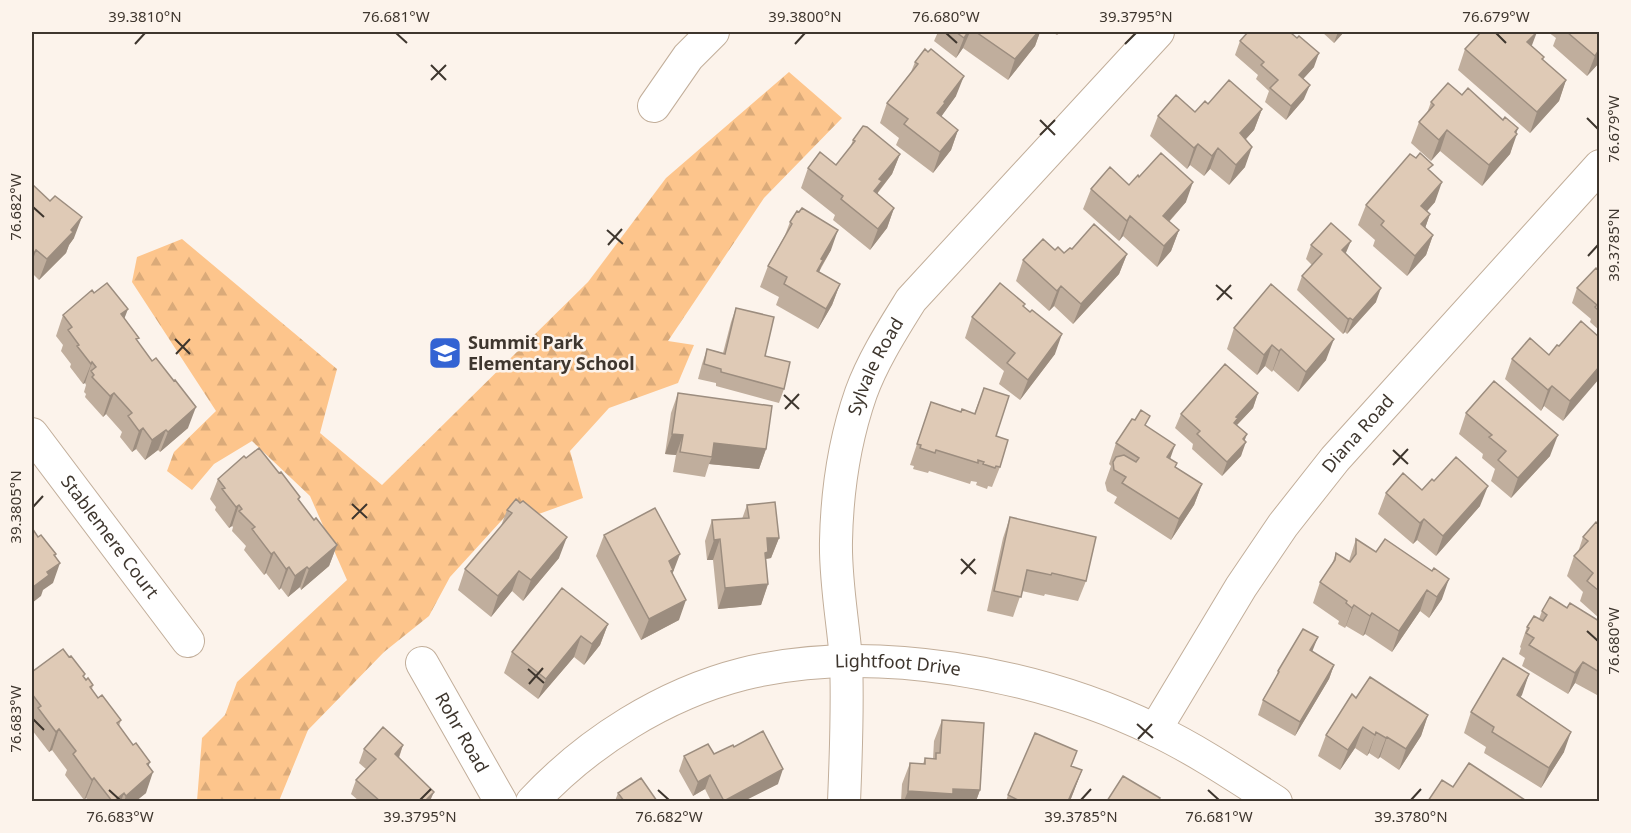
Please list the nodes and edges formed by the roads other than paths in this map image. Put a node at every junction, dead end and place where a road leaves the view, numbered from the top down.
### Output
1 (713, 32) edge
2 (1158, 32) edge
3 (654, 106) dead end
4 (1599, 166) edge
5 (32, 434) edge
6 (188, 641) dead end
7 (846, 661) junction
8 (422, 663) dead end
9 (1155, 730) junction
10 (501, 801) edge
11 (532, 801) edge
12 (844, 801) edge
13 (1276, 801) edge

1 - 3 street
2 - 7 street, Sylvale Road
4 - 9 street, Diana Road
5 - 6 street, Stablemere Court
7 - 9 street, Lightfoot Drive
7 - 11 street, Lightfoot Drive
7 - 12 street, Sylvale Road
8 - 10 street, Rohr Road
9 - 13 street, Lightfoot Drive

